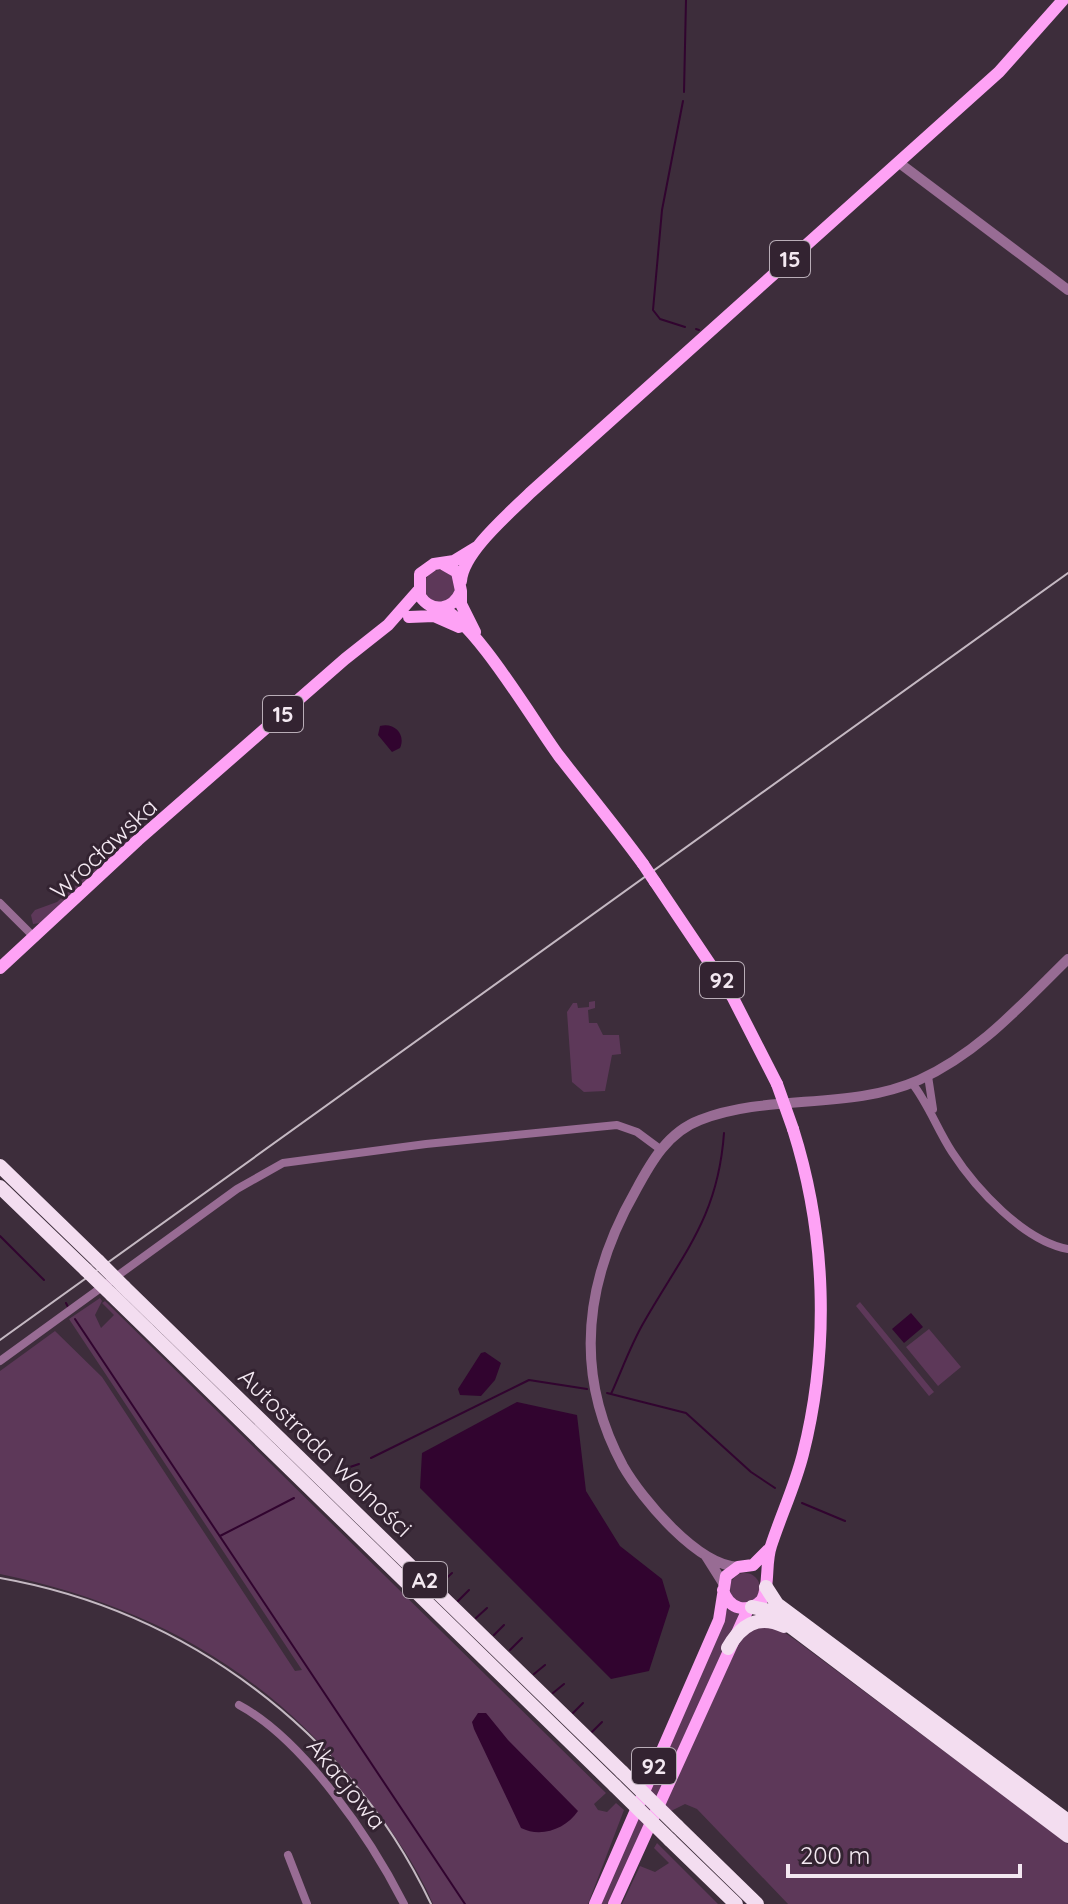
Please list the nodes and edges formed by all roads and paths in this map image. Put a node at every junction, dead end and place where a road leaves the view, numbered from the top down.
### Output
1 (1063, 0) edge
2 (898, 162) junction
3 (1068, 290) edge
4 (480, 545) junction
5 (443, 564) junction
6 (461, 586) junction
7 (418, 591) junction
8 (435, 607) junction
9 (409, 617) junction
10 (388, 625) junction
11 (482, 646) junction
12 (0, 903) edge
13 (35, 938) junction
14 (1068, 959) edge
15 (0, 968) edge
16 (928, 1076) junction
17 (912, 1083) junction
18 (934, 1114) junction
19 (660, 1149) junction
20 (0, 1166) edge
21 (0, 1187) edge
22 (1068, 1249) edge
23 (92, 1266) junction
24 (0, 1361) edge
25 (770, 1547) junction
26 (706, 1556) junction
27 (743, 1567) junction
28 (766, 1584) junction
29 (723, 1587) junction
30 (750, 1608) junction
31 (791, 1630) junction
32 (728, 1648) junction
33 (239, 1705) dead end
34 (1068, 1821) edge
35 (674, 1833) junction
36 (1068, 1836) edge
37 (288, 1855) dead end
38 (307, 1904) edge
39 (404, 1904) edge
40 (595, 1904) edge
41 (614, 1904) edge
42 (736, 1904) edge
43 (757, 1904) edge

1 - 2 main road, 15
2 - 3 street
2 - 4 main road, 15
4 - 5 main road, 15
4 - 6 main road, 15
5 - 6 main road
5 - 7 main road, 15
6 - 8 main road, 15
6 - 11 main road, 92
7 - 8 main road
7 - 10 main road, Wrocławska / 15
8 - 9 main road, Wrocławska / 15
8 - 11 main road, 92
9 - 10 main road, Wrocławska / 15
9 - 11 main road, 92
10 - 13 main road, Wrocławska / 15
11 - 25 main road, 92, bridge
12 - 13 street
13 - 15 main road, Wrocławska / 15
14 - 16 street
16 - 17 street
16 - 18 street
17 - 18 street
17 - 19 street
18 - 22 street
19 - 24 street
19 - 26 street
20 - 23 highway, Autostrada Wolności / A2
21 - 23 highway, Autostrada Wolności / A2
23 - 35 highway, Autostrada Wolności / A2, bridge
25 - 27 main road, 92
25 - 28 main road, 92
26 - 27 street
26 - 29 street
27 - 28 main road
27 - 29 main road, 92
28 - 30 main road, 92
28 - 34 highway
29 - 30 main road
29 - 40 main road, 92
30 - 31 highway
30 - 32 main road, 92
31 - 32 highway
31 - 36 highway
32 - 41 main road, 92
33 - 39 street, Akacjowa
35 - 42 highway, Autostrada Wolności / A2
35 - 43 highway, Autostrada Wolności / A2
37 - 38 street

